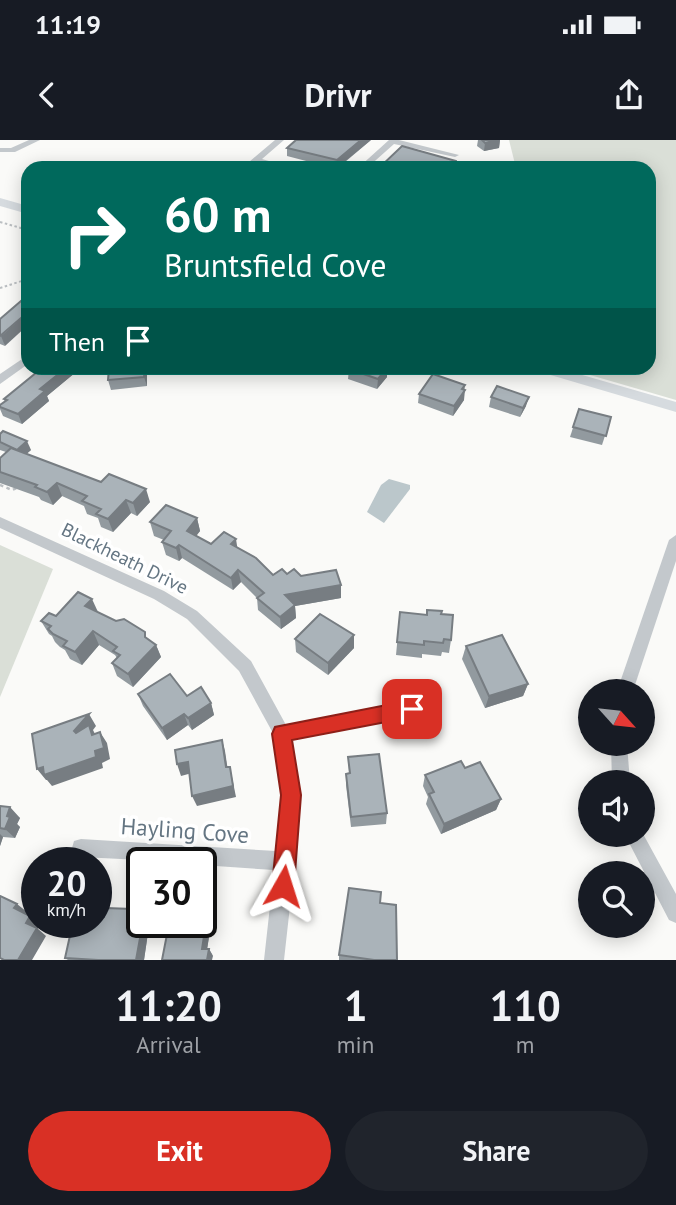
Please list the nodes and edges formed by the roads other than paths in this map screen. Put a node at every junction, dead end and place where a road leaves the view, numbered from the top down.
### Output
1 (36, 140) edge
2 (280, 140) edge
3 (394, 140) edge
4 (0, 150) edge
5 (455, 155) dead end
6 (257, 160) joint
7 (261, 161) edge
8 (370, 161) edge
9 (0, 202) edge
10 (21, 208) edge
11 (21, 364) edge
12 (566, 375) edge
13 (0, 380) edge
14 (676, 407) edge
15 (0, 522) edge
16 (676, 540) edge
17 (629, 679) edge
18 (412, 709) dead end
19 (282, 734) junction
20 (640, 847) edge
21 (112, 850) edge
22 (286, 861) junction
23 (676, 913) edge
24 (274, 960) edge

1 - 4 street
2 - 6 street
3 - 5 street
3 - 8 street
6 - 7 street
9 - 10 main road
11 - 13 street
12 - 14 main road
15 - 19 street, Blackheath Drive
16 - 17 street
18 - 19 street
19 - 22 street, Blackheath Drive
20 - 23 street
21 - 22 street, Hayling Cove
22 - 24 street, Blackheath Drive

